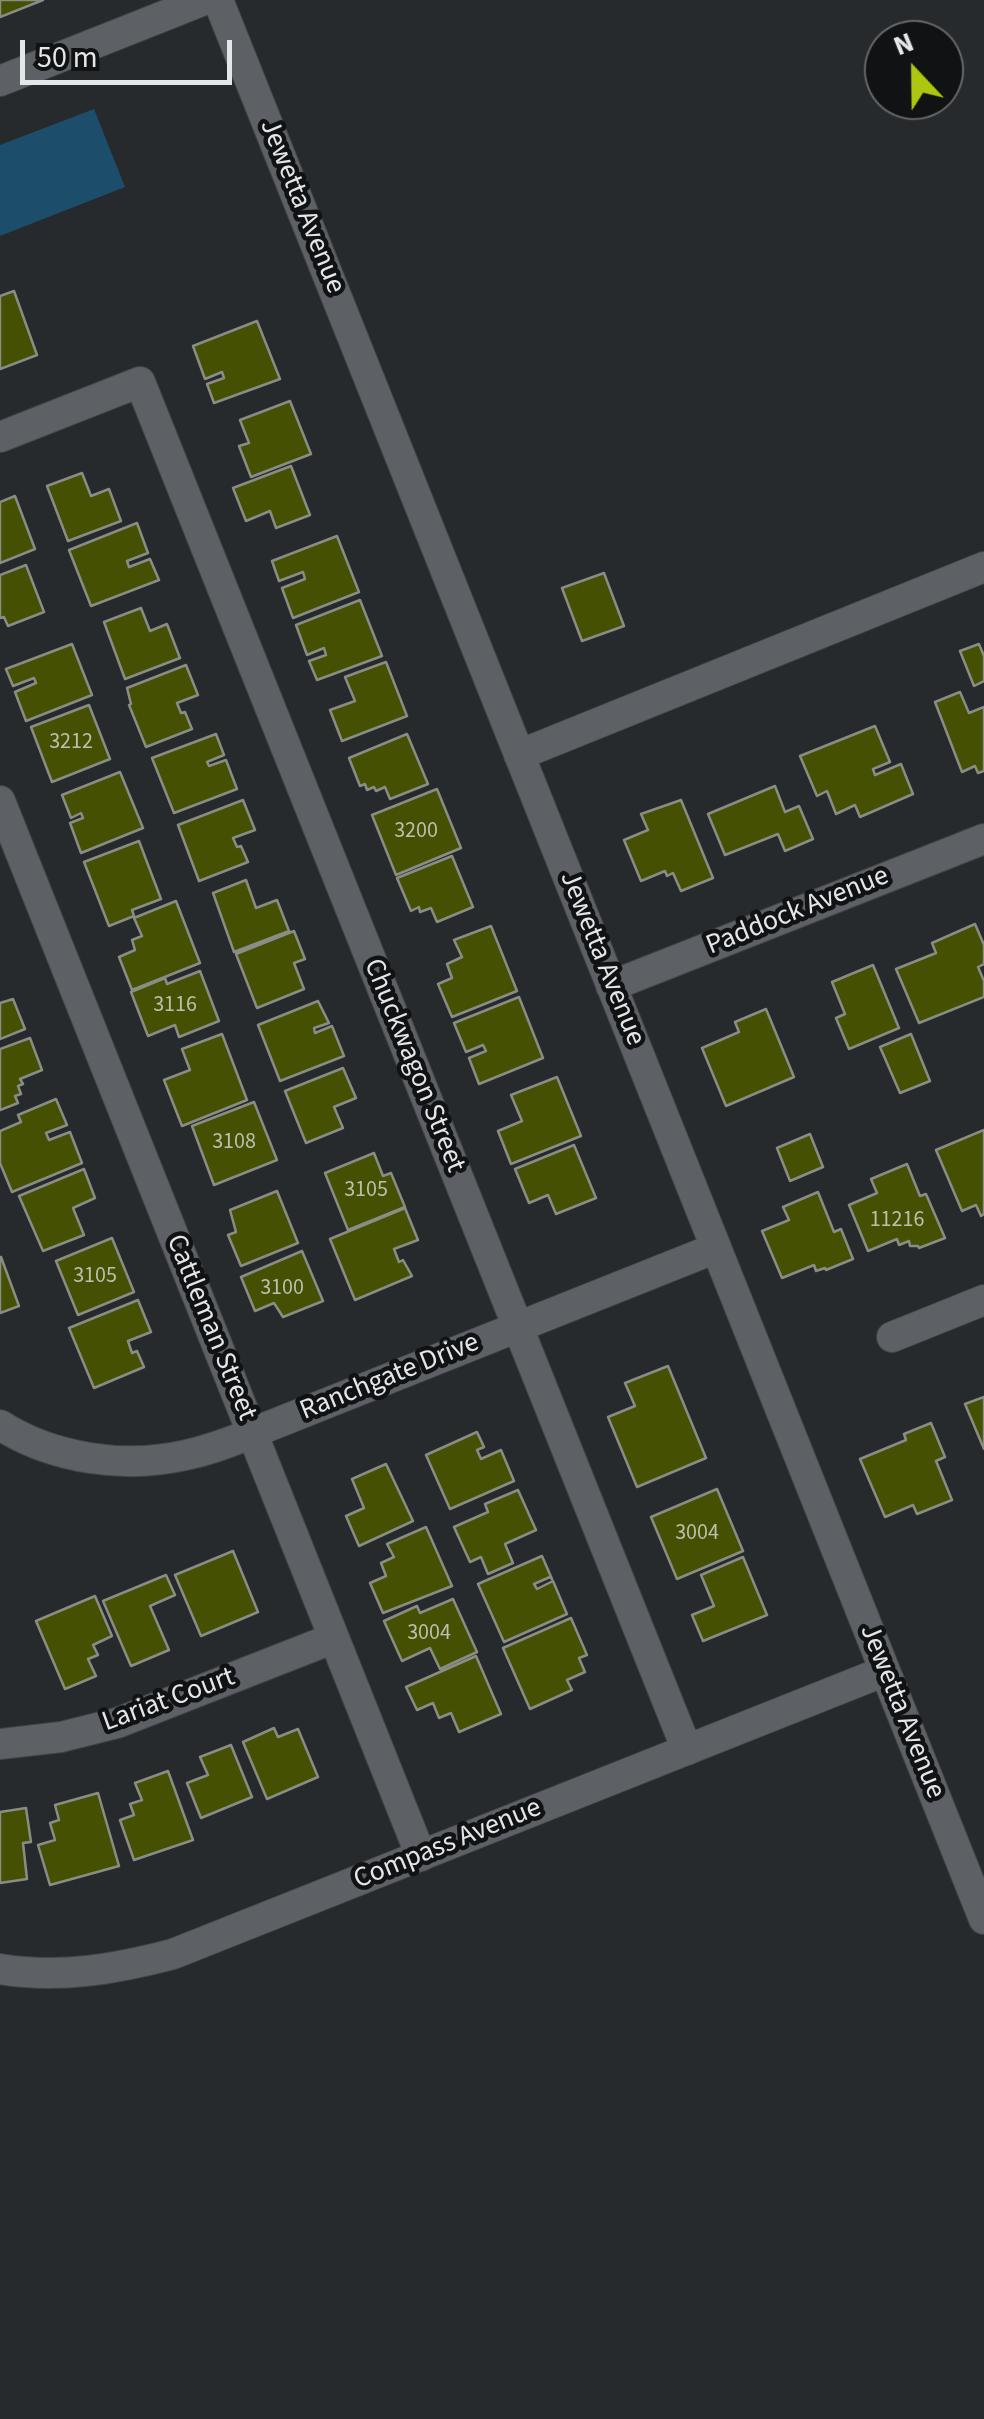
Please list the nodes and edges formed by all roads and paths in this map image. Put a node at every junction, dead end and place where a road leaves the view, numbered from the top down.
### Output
1 (204, 0) edge
2 (218, 0) edge
3 (0, 81) edge
4 (0, 437) edge
5 (984, 568) edge
6 (519, 755) junction
7 (0, 801) edge
8 (984, 838) edge
9 (611, 986) junction
10 (716, 1248) junction
11 (984, 1300) edge
12 (517, 1327) junction
13 (892, 1337) dead end
14 (0, 1425) edge
15 (252, 1433) junction
16 (334, 1638) junction
17 (885, 1671) junction
18 (0, 1744) edge
19 (686, 1750) junction
20 (421, 1856) junction
21 (984, 1919) edge
22 (0, 1969) edge

1 - 3 street
2 - 6 street, Jewetta Avenue
4 - 12 street, Chuckwagon Street
5 - 6 street
6 - 9 street, Jewetta Avenue
7 - 15 street, Cattleman Street
8 - 9 street, Paddock Avenue
9 - 10 street, Jewetta Avenue
10 - 12 street, Ranchgate Drive
10 - 17 street, Jewetta Avenue
11 - 13 street
12 - 15 street, Ranchgate Drive
12 - 19 street, Chuckwagon Street
14 - 15 street, Ranchgate Drive
15 - 16 street, Cattleman Street
16 - 18 street, Lariat Court
16 - 20 street, Cattleman Street
17 - 19 street, Compass Avenue
17 - 21 street, Jewetta Avenue
19 - 20 street, Compass Avenue
20 - 22 street, Compass Avenue

